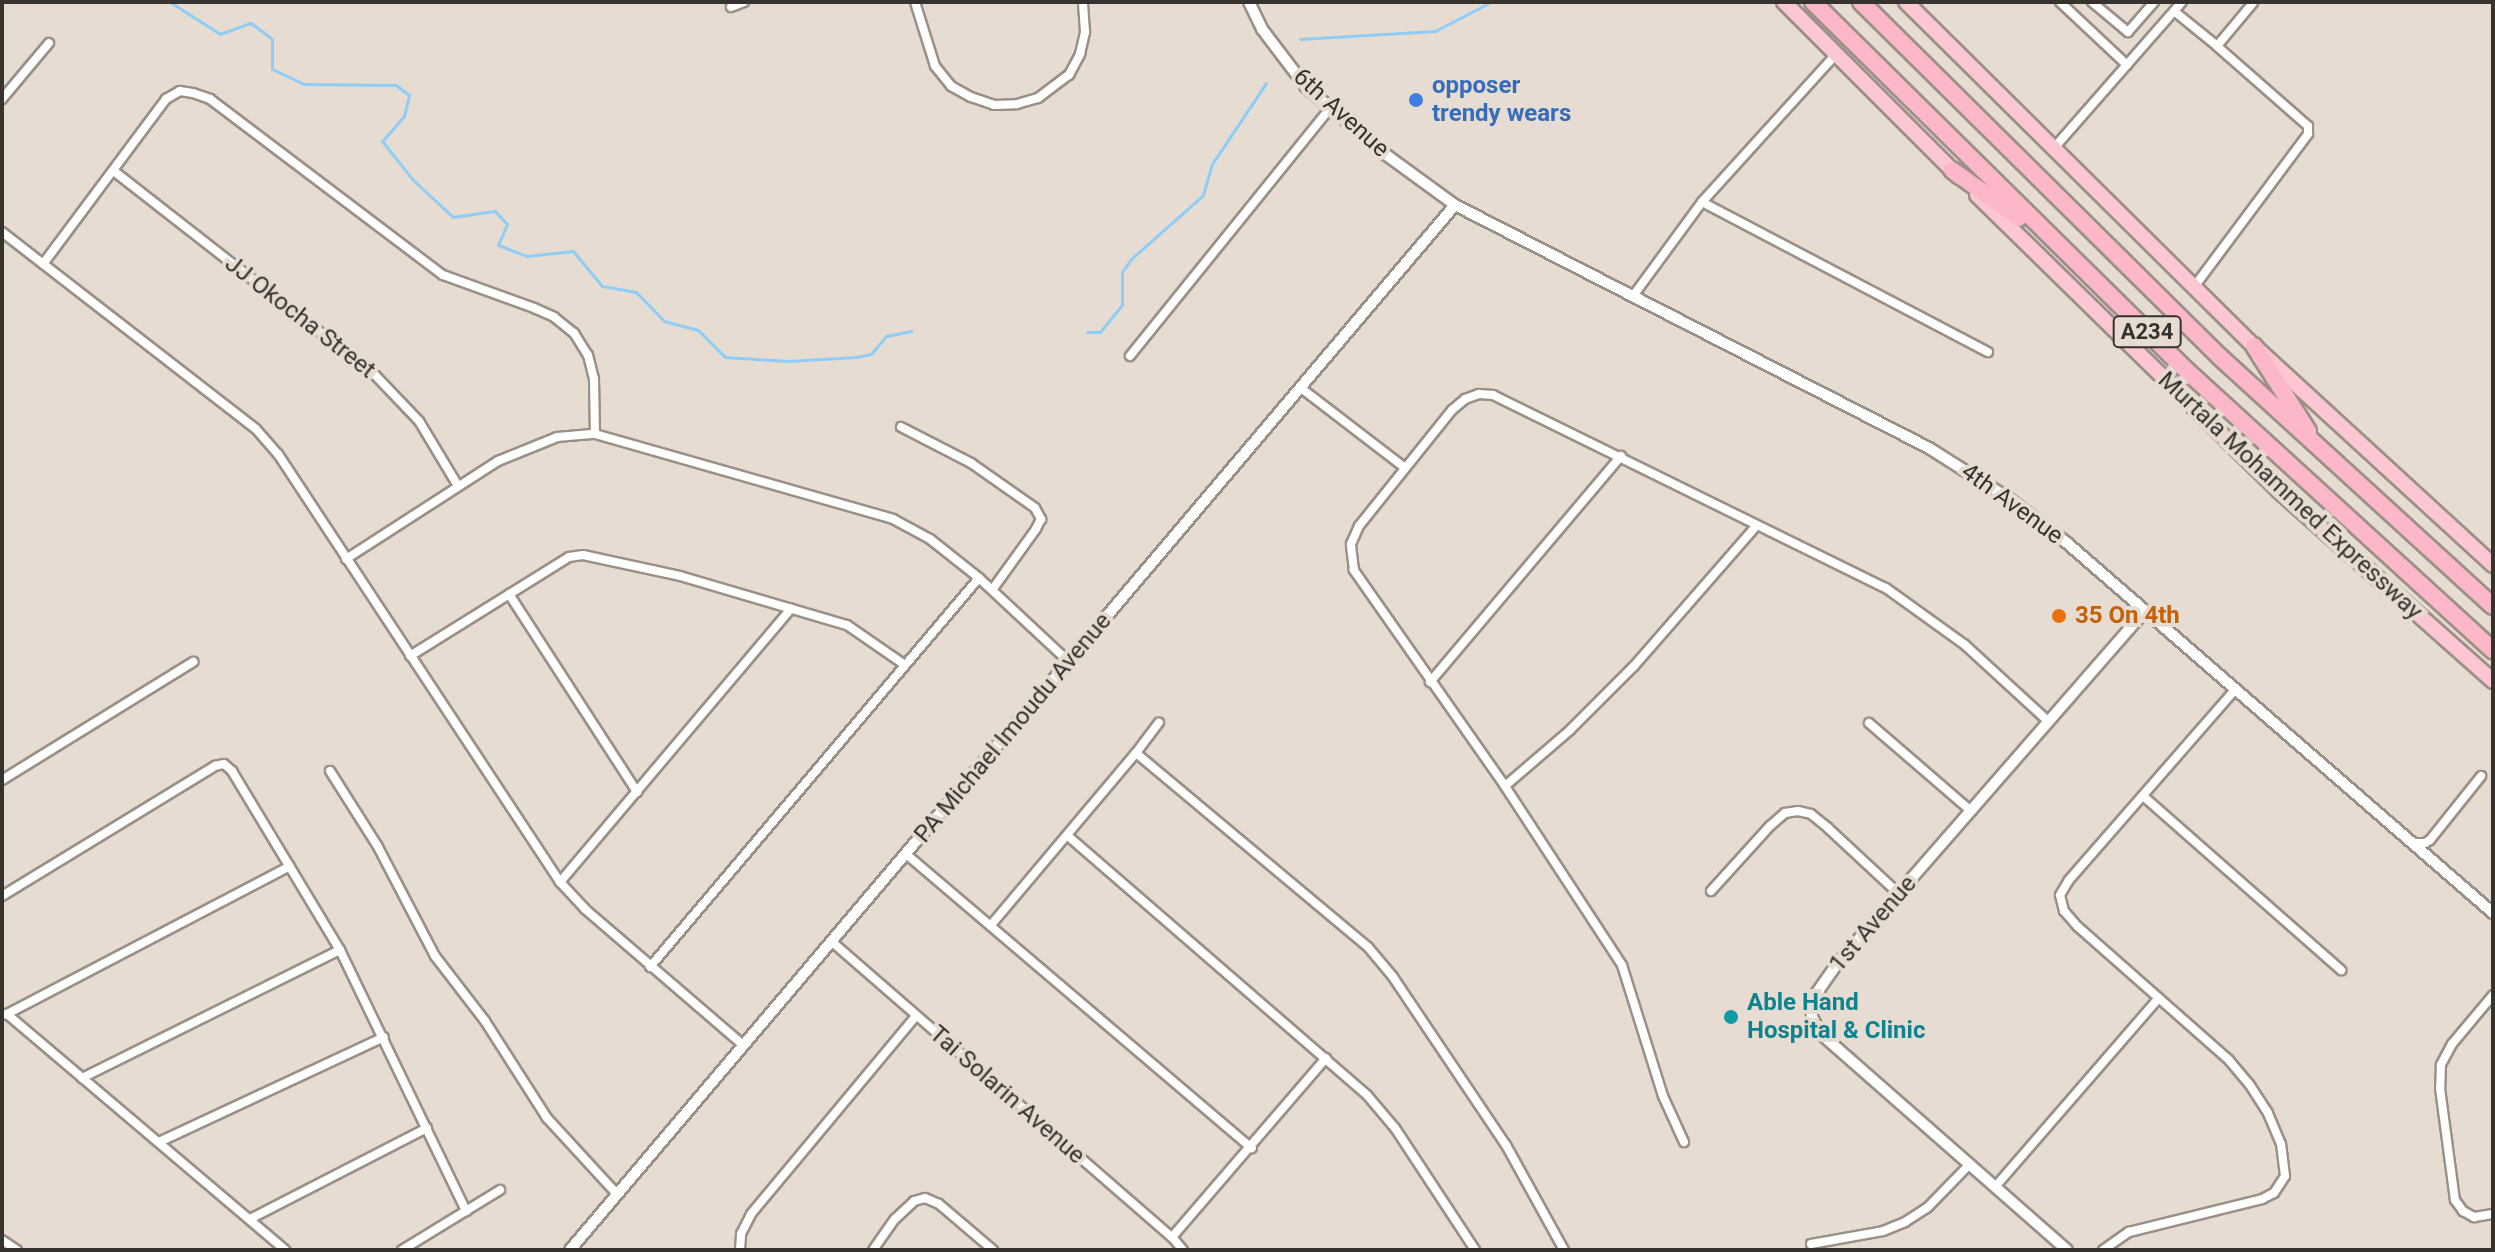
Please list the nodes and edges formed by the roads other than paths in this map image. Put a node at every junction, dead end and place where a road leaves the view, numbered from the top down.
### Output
1 (744, 2) edge
2 (915, 2) edge
3 (1083, 2) edge
4 (1249, 2) edge
5 (1784, 2) edge
6 (1813, 2) edge
7 (1861, 2) edge
8 (1906, 2) edge
9 (2092, 2) edge
10 (2154, 2) edge
11 (2182, 2) edge
12 (2063, 3) edge
13 (2253, 3) edge
14 (731, 7) dead end
15 (2174, 11) junction
16 (49, 43) dead end
17 (2217, 46) junction
18 (1837, 53) junction
19 (2127, 65) junction
20 (2, 99) edge
21 (1329, 109) junction
22 (2054, 148) junction
23 (1952, 170) junction
24 (115, 172) junction
25 (1702, 202) junction
26 (1455, 205) junction
27 (2, 232) edge
28 (2061, 249) junction
29 (43, 264) junction
30 (2194, 287) junction
31 (1633, 296) junction
32 (2254, 346) junction
33 (1988, 352) dead end
34 (1130, 356) dead end
35 (1301, 388) junction
36 (901, 427) dead end
37 (595, 434) junction
38 (2321, 453) junction
39 (1621, 456) junction
40 (1404, 467) junction
41 (458, 486) junction
42 (1756, 526) junction
43 (346, 559) junction
44 (2493, 565) edge
45 (979, 578) junction
46 (992, 590) junction
47 (509, 594) junction
48 (2493, 606) edge
49 (791, 609) junction
50 (2145, 611) junction
51 (2493, 650) edge
52 (410, 656) junction
53 (193, 662) dead end
54 (1069, 662) junction
55 (905, 665) junction
56 (2493, 681) edge
57 (1430, 682) junction
58 (2235, 690) junction
59 (2049, 722) junction
60 (1159, 723) dead end
61 (1869, 723) dead end
62 (1136, 753) junction
63 (330, 771) dead end
64 (2481, 776) dead end
65 (2, 780) edge
66 (1505, 786) junction
67 (637, 792) junction
68 (2143, 796) junction
69 (1971, 811) junction
70 (1068, 836) junction
71 (2412, 843) junction
72 (906, 854) junction
73 (290, 866) junction
74 (560, 882) junction
75 (1711, 891) dead end
76 (1899, 894) junction
77 (2, 896) edge
78 (2493, 913) edge
79 (991, 925) junction
80 (831, 941) junction
81 (340, 950) junction
82 (650, 967) junction
83 (2341, 970) dead end
84 (2493, 995) edge
85 (2159, 998) junction
86 (4, 1015) edge
87 (916, 1016) junction
88 (384, 1037) junction
89 (743, 1045) junction
90 (1326, 1058) junction
91 (82, 1078) junction
92 (427, 1128) junction
93 (159, 1142) junction
94 (1684, 1142) dead end
95 (1252, 1148) junction
96 (1969, 1165) junction
97 (1995, 1187) junction
98 (500, 1190) dead end
99 (617, 1194) junction
100 (466, 1211) junction
101 (2493, 1214) edge
102 (250, 1219) junction
103 (1172, 1237) junction
104 (2, 1240) edge
105 (1811, 1244) dead end
106 (408, 1248) edge
107 (17, 1250) edge
108 (285, 1250) edge
109 (570, 1250) edge
110 (740, 1250) edge
111 (873, 1250) edge
112 (993, 1250) edge
113 (1183, 1250) edge
114 (1475, 1250) edge
115 (1564, 1250) edge
116 (2067, 1250) edge
117 (2103, 1250) edge

1 - 14 street
2 - 3 street
4 - 21 street, 6th Avenue
5 - 18 highway, Murtala Mohammed Expressway
6 - 28 highway, Murtala Mohammed Expressway / A234
7 - 38 highway, A234
8 - 22 highway
9 - 10 street
11 - 15 street
12 - 19 street
13 - 17 street
15 - 17 street
15 - 19 street
16 - 20 street
17 - 30 street
18 - 23 highway, Murtala Mohammed Expressway
18 - 25 street
19 - 22 street
21 - 26 street, 6th Avenue
21 - 34 street
22 - 30 highway
23 - 28 highway
23 - 56 highway, Murtala Mohammed Expressway
24 - 29 street
24 - 37 street
24 - 41 street, JJ Okocha Street
25 - 31 street
25 - 33 street
26 - 31 street, 4th Avenue
26 - 35 street, PA Michael Imoudu Avenue
27 - 29 street
28 - 51 highway, Murtala Mohammed Expressway / A234
29 - 43 street
30 - 32 highway
31 - 50 street, 4th Avenue
32 - 38 highway
32 - 44 highway
35 - 40 street
35 - 54 street, PA Michael Imoudu Avenue
36 - 46 street
37 - 41 street
37 - 45 street
38 - 48 highway, A234
39 - 40 street
39 - 42 street
39 - 57 street
40 - 57 street
41 - 43 street
42 - 59 street
42 - 66 street
43 - 52 street
45 - 46 street
45 - 55 street
46 - 54 street
47 - 49 street
47 - 52 street
47 - 67 street
49 - 55 street
49 - 67 street
50 - 58 street, 4th Avenue
50 - 59 street, 1st Avenue
52 - 74 street
53 - 65 street
54 - 72 street, PA Michael Imoudu Avenue
55 - 82 street
57 - 66 street
58 - 68 street
58 - 71 street, 4th Avenue
59 - 69 street, 1st Avenue
60 - 62 street
61 - 69 street
62 - 70 street
62 - 115 street
63 - 99 street
64 - 71 street
66 - 94 street
67 - 74 street
68 - 83 street
68 - 85 street
69 - 76 street, 1st Avenue
70 - 79 street
70 - 90 street
71 - 78 street, 4th Avenue
72 - 79 street
72 - 80 street, PA Michael Imoudu Avenue
73 - 77 street
73 - 81 street
73 - 86 street
74 - 82 street
75 - 76 street
76 - 96 street, 1st Avenue
79 - 95 street
80 - 87 street, Tai Solarin Avenue
80 - 89 street, PA Michael Imoudu Avenue
81 - 88 street
81 - 91 street
82 - 89 street
84 - 101 street
85 - 97 street
85 - 117 street
86 - 91 street
87 - 103 street, Tai Solarin Avenue
87 - 110 street
88 - 92 street
88 - 93 street
89 - 99 street, PA Michael Imoudu Avenue
90 - 95 street
90 - 114 street
91 - 93 street
92 - 100 street
92 - 102 street
93 - 102 street
95 - 103 street
96 - 97 street, 1st Avenue
96 - 105 street
97 - 116 street, 1st Avenue
98 - 100 street
99 - 109 street, PA Michael Imoudu Avenue
100 - 106 street
102 - 108 street
103 - 113 street, Tai Solarin Avenue
104 - 107 street
111 - 112 street

